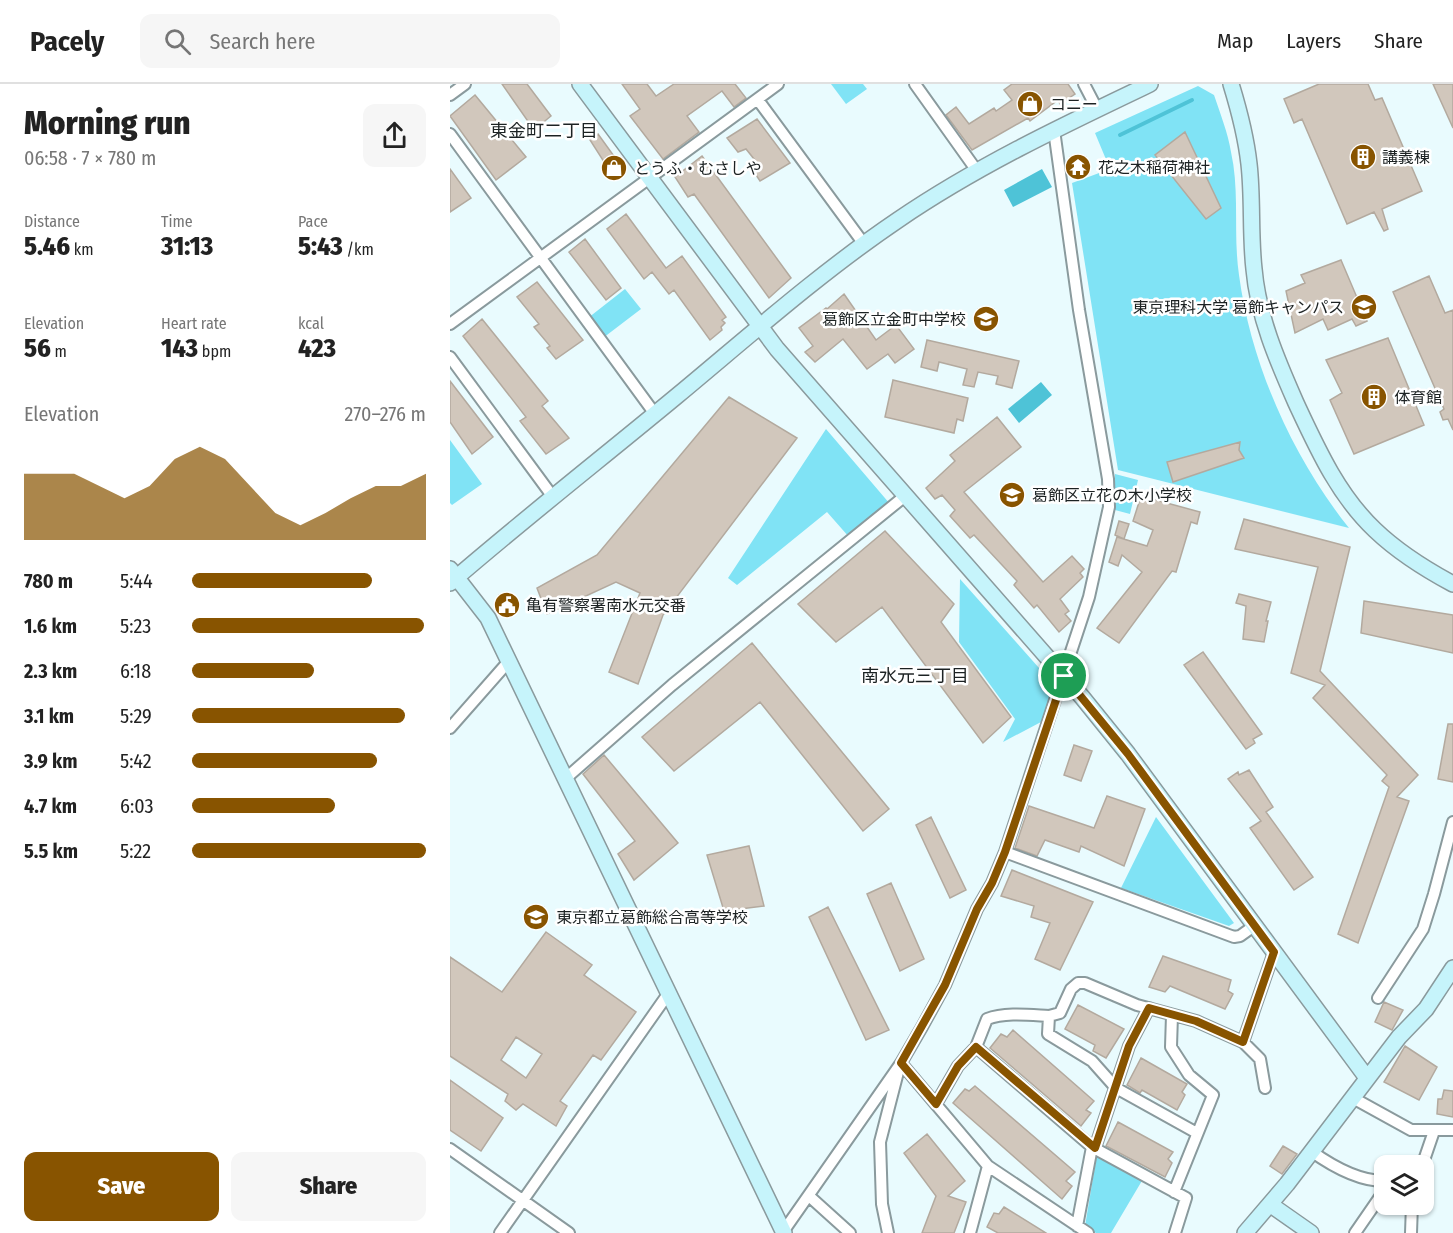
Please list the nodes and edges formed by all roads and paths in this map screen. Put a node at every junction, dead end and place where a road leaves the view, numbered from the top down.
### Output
1 (465, 84) edge
2 (580, 84) edge
3 (778, 84) edge
4 (915, 84) edge
5 (1085, 84) edge
6 (1150, 84) edge
7 (1231, 84) edge
8 (450, 95) edge
9 (758, 99) junction
10 (1097, 109) junction
11 (1054, 130) junction
12 (450, 134) edge
13 (977, 171) junction
14 (649, 177) junction
15 (864, 244) junction
16 (541, 257) junction
17 (450, 324) edge
18 (760, 327) junction
19 (450, 357) edge
20 (655, 414) junction
21 (905, 496) junction
22 (553, 497) junction
23 (452, 577) edge
24 (1453, 584) edge
25 (509, 661) junction
26 (1064, 676) junction
27 (450, 728) edge
28 (566, 779) junction
29 (1453, 822) edge
30 (1005, 852) junction
31 (1254, 926) junction
32 (1274, 952) junction
33 (1453, 968) edge
34 (668, 994) junction
35 (1378, 998) dead end
36 (1149, 1008) junction
37 (1172, 1015) junction
38 (1049, 1016) junction
39 (1243, 1042) junction
40 (976, 1047) junction
41 (901, 1063) junction
42 (1367, 1078) junction
43 (1116, 1088) junction
44 (1265, 1088) dead end
45 (1353, 1098) junction
46 (936, 1104) junction
47 (1453, 1130) edge
48 (1434, 1131) junction
49 (1197, 1133) junction
50 (1094, 1148) junction
51 (450, 1149) edge
52 (1311, 1151) junction
53 (1426, 1155) edge
54 (988, 1166) junction
55 (1374, 1179) edge
56 (1174, 1192) junction
57 (809, 1196) junction
58 (523, 1200) junction
59 (1271, 1205) junction
60 (1374, 1205) edge
61 (1412, 1215) edge
62 (1077, 1226) junction
63 (973, 1232) edge
64 (500, 1233) edge
65 (569, 1233) edge
66 (784, 1233) edge
67 (850, 1233) edge
68 (888, 1233) edge
69 (1088, 1233) edge
70 (1175, 1233) edge
71 (1245, 1233) edge
72 (1311, 1233) edge
73 (1355, 1233) edge
74 (1411, 1233) edge

1 - 8 street
2 - 14 street
3 - 9 street
4 - 13 street
5 - 10 street
6 - 10 street
7 - 24 street
9 - 14 street
9 - 15 street
10 - 11 street
11 - 13 street
11 - 26 street
12 - 16 street
13 - 15 street
14 - 16 street
14 - 18 street
15 - 18 street
16 - 17 street
16 - 20 street
18 - 20 street
18 - 21 street
19 - 22 street
20 - 22 street
21 - 26 street
21 - 28 street
22 - 23 street
23 - 25 street
25 - 27 street
25 - 28 street
26 - 30 street
26 - 31 street
28 - 34 street
29 - 35 street
30 - 31 street
30 - 41 street
31 - 32 street
32 - 39 street
32 - 42 street
33 - 42 street
34 - 58 street
34 - 66 street
36 - 37 street
36 - 38 street
36 - 43 street
37 - 39 street
37 - 49 street
38 - 40 street
38 - 43 street
39 - 44 street
40 - 46 street
40 - 50 street
41 - 46 street
41 - 57 street
41 - 68 street
42 - 45 street
43 - 49 street
43 - 50 street
45 - 48 street
45 - 52 street
46 - 54 street
47 - 48 street
48 - 53 street
49 - 56 street
50 - 56 street
50 - 62 street
51 - 58 street
52 - 55 street
52 - 59 street
54 - 62 street
54 - 63 street
56 - 70 street
57 - 66 street
57 - 67 street
58 - 64 street
58 - 65 street
59 - 71 street
59 - 72 street
60 - 73 street
61 - 74 street
62 - 69 street

